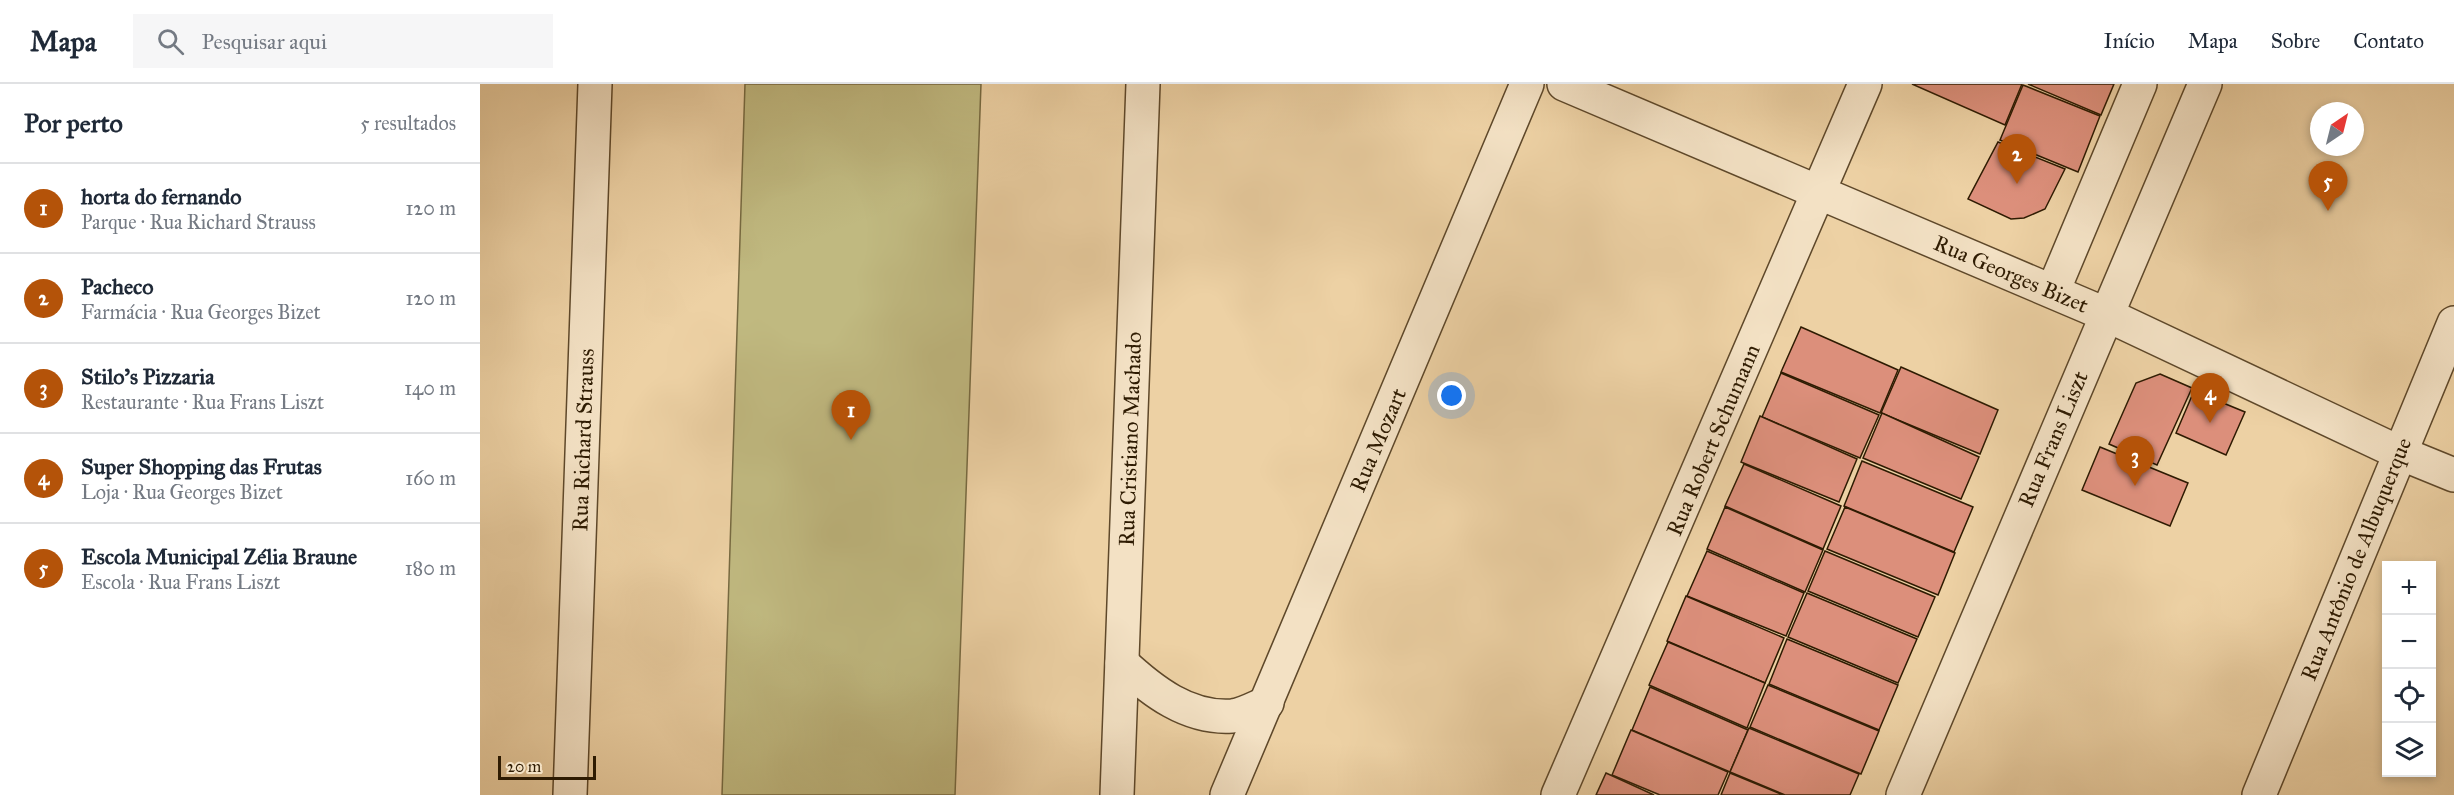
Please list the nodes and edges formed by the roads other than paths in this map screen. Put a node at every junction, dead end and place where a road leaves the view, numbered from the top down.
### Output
1 (595, 84) edge
2 (1143, 84) edge
3 (1527, 84) edge
4 (1564, 84) edge
5 (1865, 84) edge
6 (2140, 84) edge
7 (2205, 84) edge
8 (1820, 193) junction
9 (2053, 291) junction
10 (2105, 314) junction
11 (2454, 323) edge
12 (2400, 453) junction
13 (2454, 475) edge
14 (1122, 663) junction
15 (1267, 703) junction
16 (570, 795) edge
17 (1118, 795) edge
18 (1227, 795) edge
19 (1558, 795) edge
20 (1903, 795) edge
21 (2259, 795) edge

1 - 16 street, Rua Richard Strauss
2 - 14 street, Rua Cristiano Machado
3 - 15 street, Rua Mozart
4 - 8 street, Rua Georges Bizet
5 - 8 street, Rua Robert Schumann
6 - 9 street
7 - 10 street, Rua Frans Liszt
8 - 9 street, Rua Georges Bizet
8 - 19 street, Rua Robert Schumann
9 - 10 street, Rua Georges Bizet
10 - 12 street, Rua Georges Bizet
10 - 20 street, Rua Frans Liszt
11 - 12 street, Rua Antônio de Albuquerque
12 - 13 street, Rua Georges Bizet
12 - 21 street, Rua Antônio de Albuquerque
14 - 15 street
14 - 17 street, Rua Cristiano Machado
15 - 18 street, Rua Mozart

